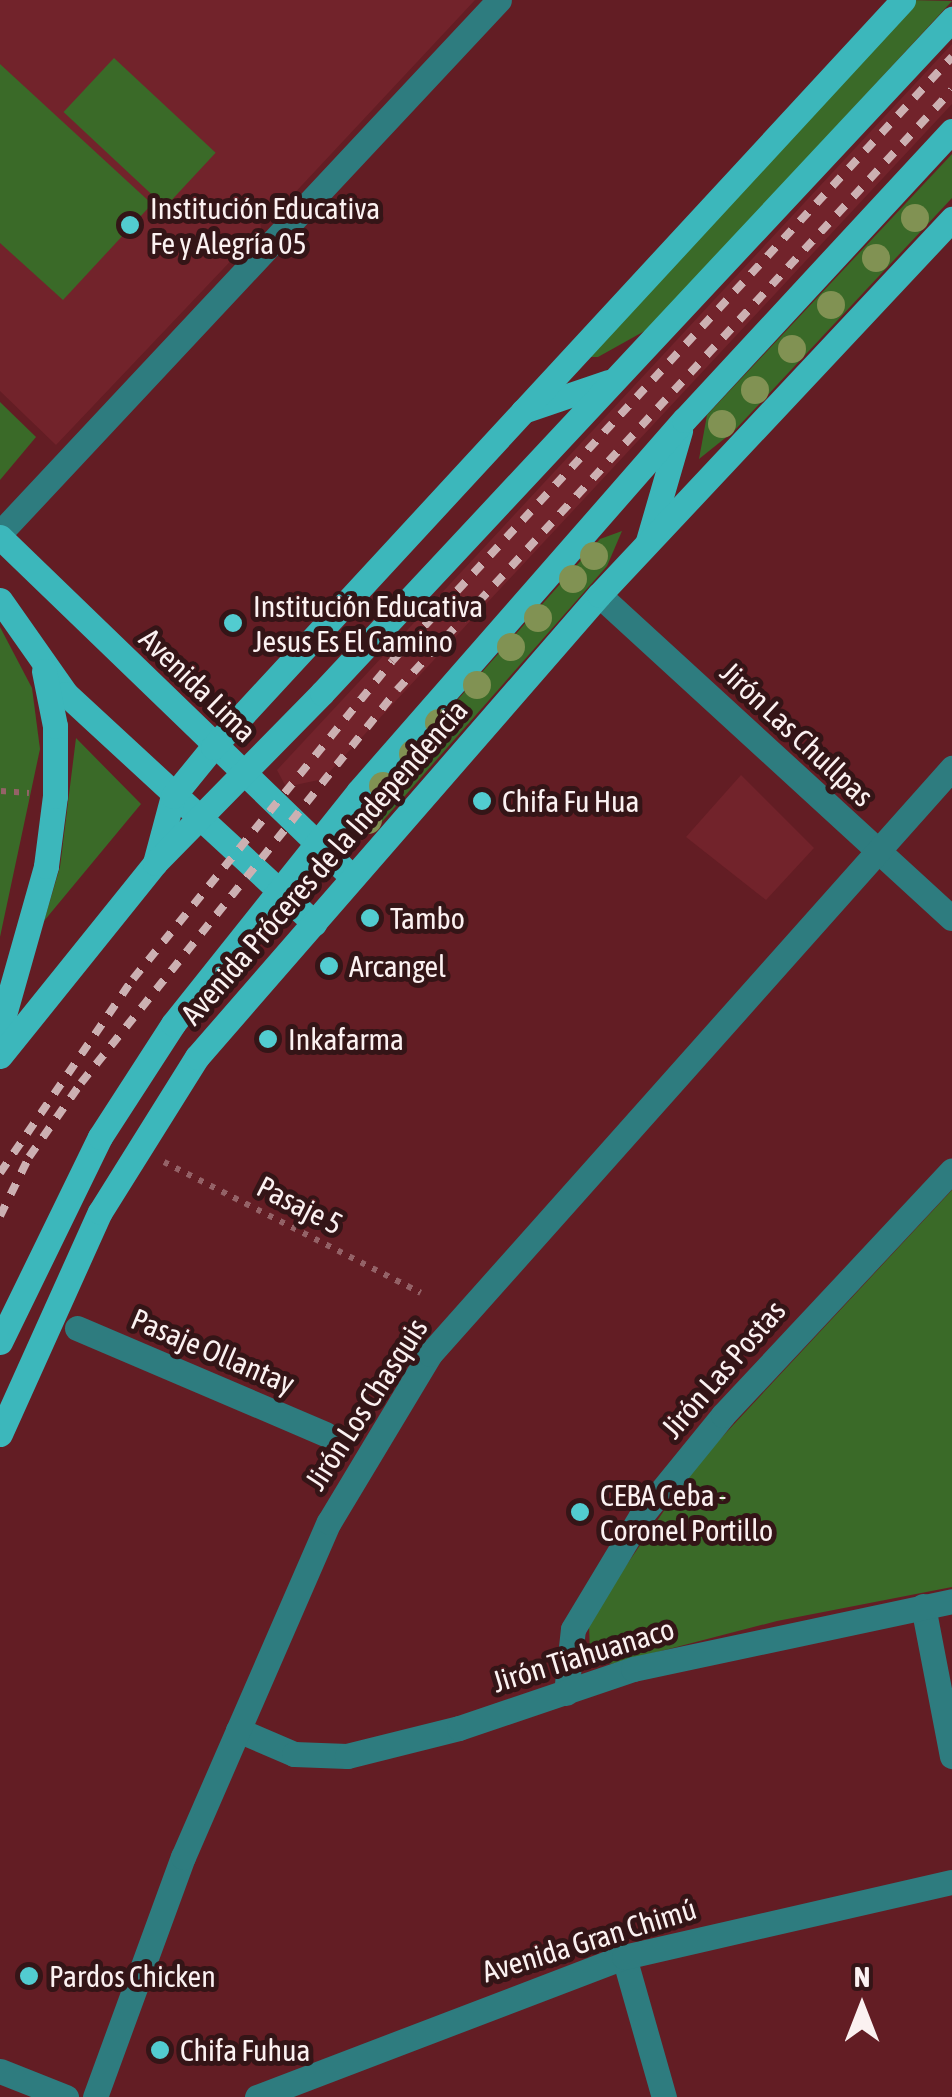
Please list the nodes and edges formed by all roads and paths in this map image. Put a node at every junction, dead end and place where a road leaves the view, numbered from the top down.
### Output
1 (499, 0) edge
2 (903, 0) edge
3 (952, 19) edge
4 (952, 131) edge
5 (952, 219) edge
6 (613, 380) junction
7 (519, 412) junction
8 (684, 420) junction
9 (0, 535) edge
10 (646, 546) junction
11 (599, 595) junction
12 (0, 600) edge
13 (39, 652) junction
14 (214, 746) junction
15 (952, 768) edge
16 (245, 775) junction
17 (1, 791) edge
18 (30, 793) dead end
19 (172, 796) junction
20 (201, 821) junction
21 (318, 842) junction
22 (874, 850) junction
23 (155, 864) junction
24 (352, 878) junction
25 (280, 892) junction
26 (952, 918) edge
27 (314, 923) junction
28 (0, 1029) edge
29 (0, 1056) edge
30 (158, 1159) dead end
31 (952, 1170) edge
32 (421, 1293) dead end
33 (76, 1328) dead end
34 (0, 1342) edge
35 (0, 1434) edge
36 (325, 1434) dead end
37 (952, 1600) edge
38 (923, 1606) junction
39 (566, 1693) junction
40 (238, 1730) junction
41 (952, 1756) edge
42 (952, 1882) edge
43 (624, 1957) junction
44 (0, 2071) edge
45 (66, 2097) edge
46 (95, 2097) edge
47 (256, 2097) edge
48 (664, 2097) edge

1 - 9 street
2 - 7 main road
3 - 6 main road
4 - 8 main road, Avenida Próceres de la Independencia
5 - 10 main road, Avenida Próceres de la Independencia
6 - 7 main road
6 - 16 main road
7 - 14 main road
8 - 10 main road
8 - 21 main road, Avenida Próceres de la Independencia
9 - 14 main road, Avenida Lima
10 - 11 main road, Avenida Próceres de la Independencia
11 - 22 street, Jirón Las Chullpas
11 - 24 main road, Avenida Próceres de la Independencia
12 - 13 main road
13 - 19 main road
13 - 28 main road
14 - 16 main road, Avenida Lima
14 - 19 main road
15 - 22 street, Jirón Los Chasquis
16 - 20 main road
16 - 21 main road, Avenida Lima
17 - 18 path
19 - 20 main road
19 - 23 main road
20 - 23 main road
20 - 25 main road
21 - 24 main road, Avenida Lima
21 - 25 main road, Avenida Próceres de la Independencia
22 - 26 street, Jirón Las Chullpas
22 - 40 street, Jirón Los Chasquis
23 - 29 main road
24 - 27 main road, Avenida Próceres de la Independencia
25 - 27 main road
25 - 34 main road, Avenida Próceres de la Independencia
27 - 35 main road, Avenida Próceres de la Independencia
30 - 32 path, Pasaje 5
31 - 39 street, Jirón Las Postas
33 - 36 street, Pasaje Ollantay
37 - 38 street, Jirón Tiahuanaco
38 - 39 street, Jirón Tiahuanaco
38 - 41 street
39 - 40 street, Jirón Tiahuanaco
40 - 46 street, Jirón Los Chasquis
42 - 43 street, Avenida Gran Chimú
43 - 47 street, Avenida Gran Chimú
43 - 48 street
44 - 45 street

